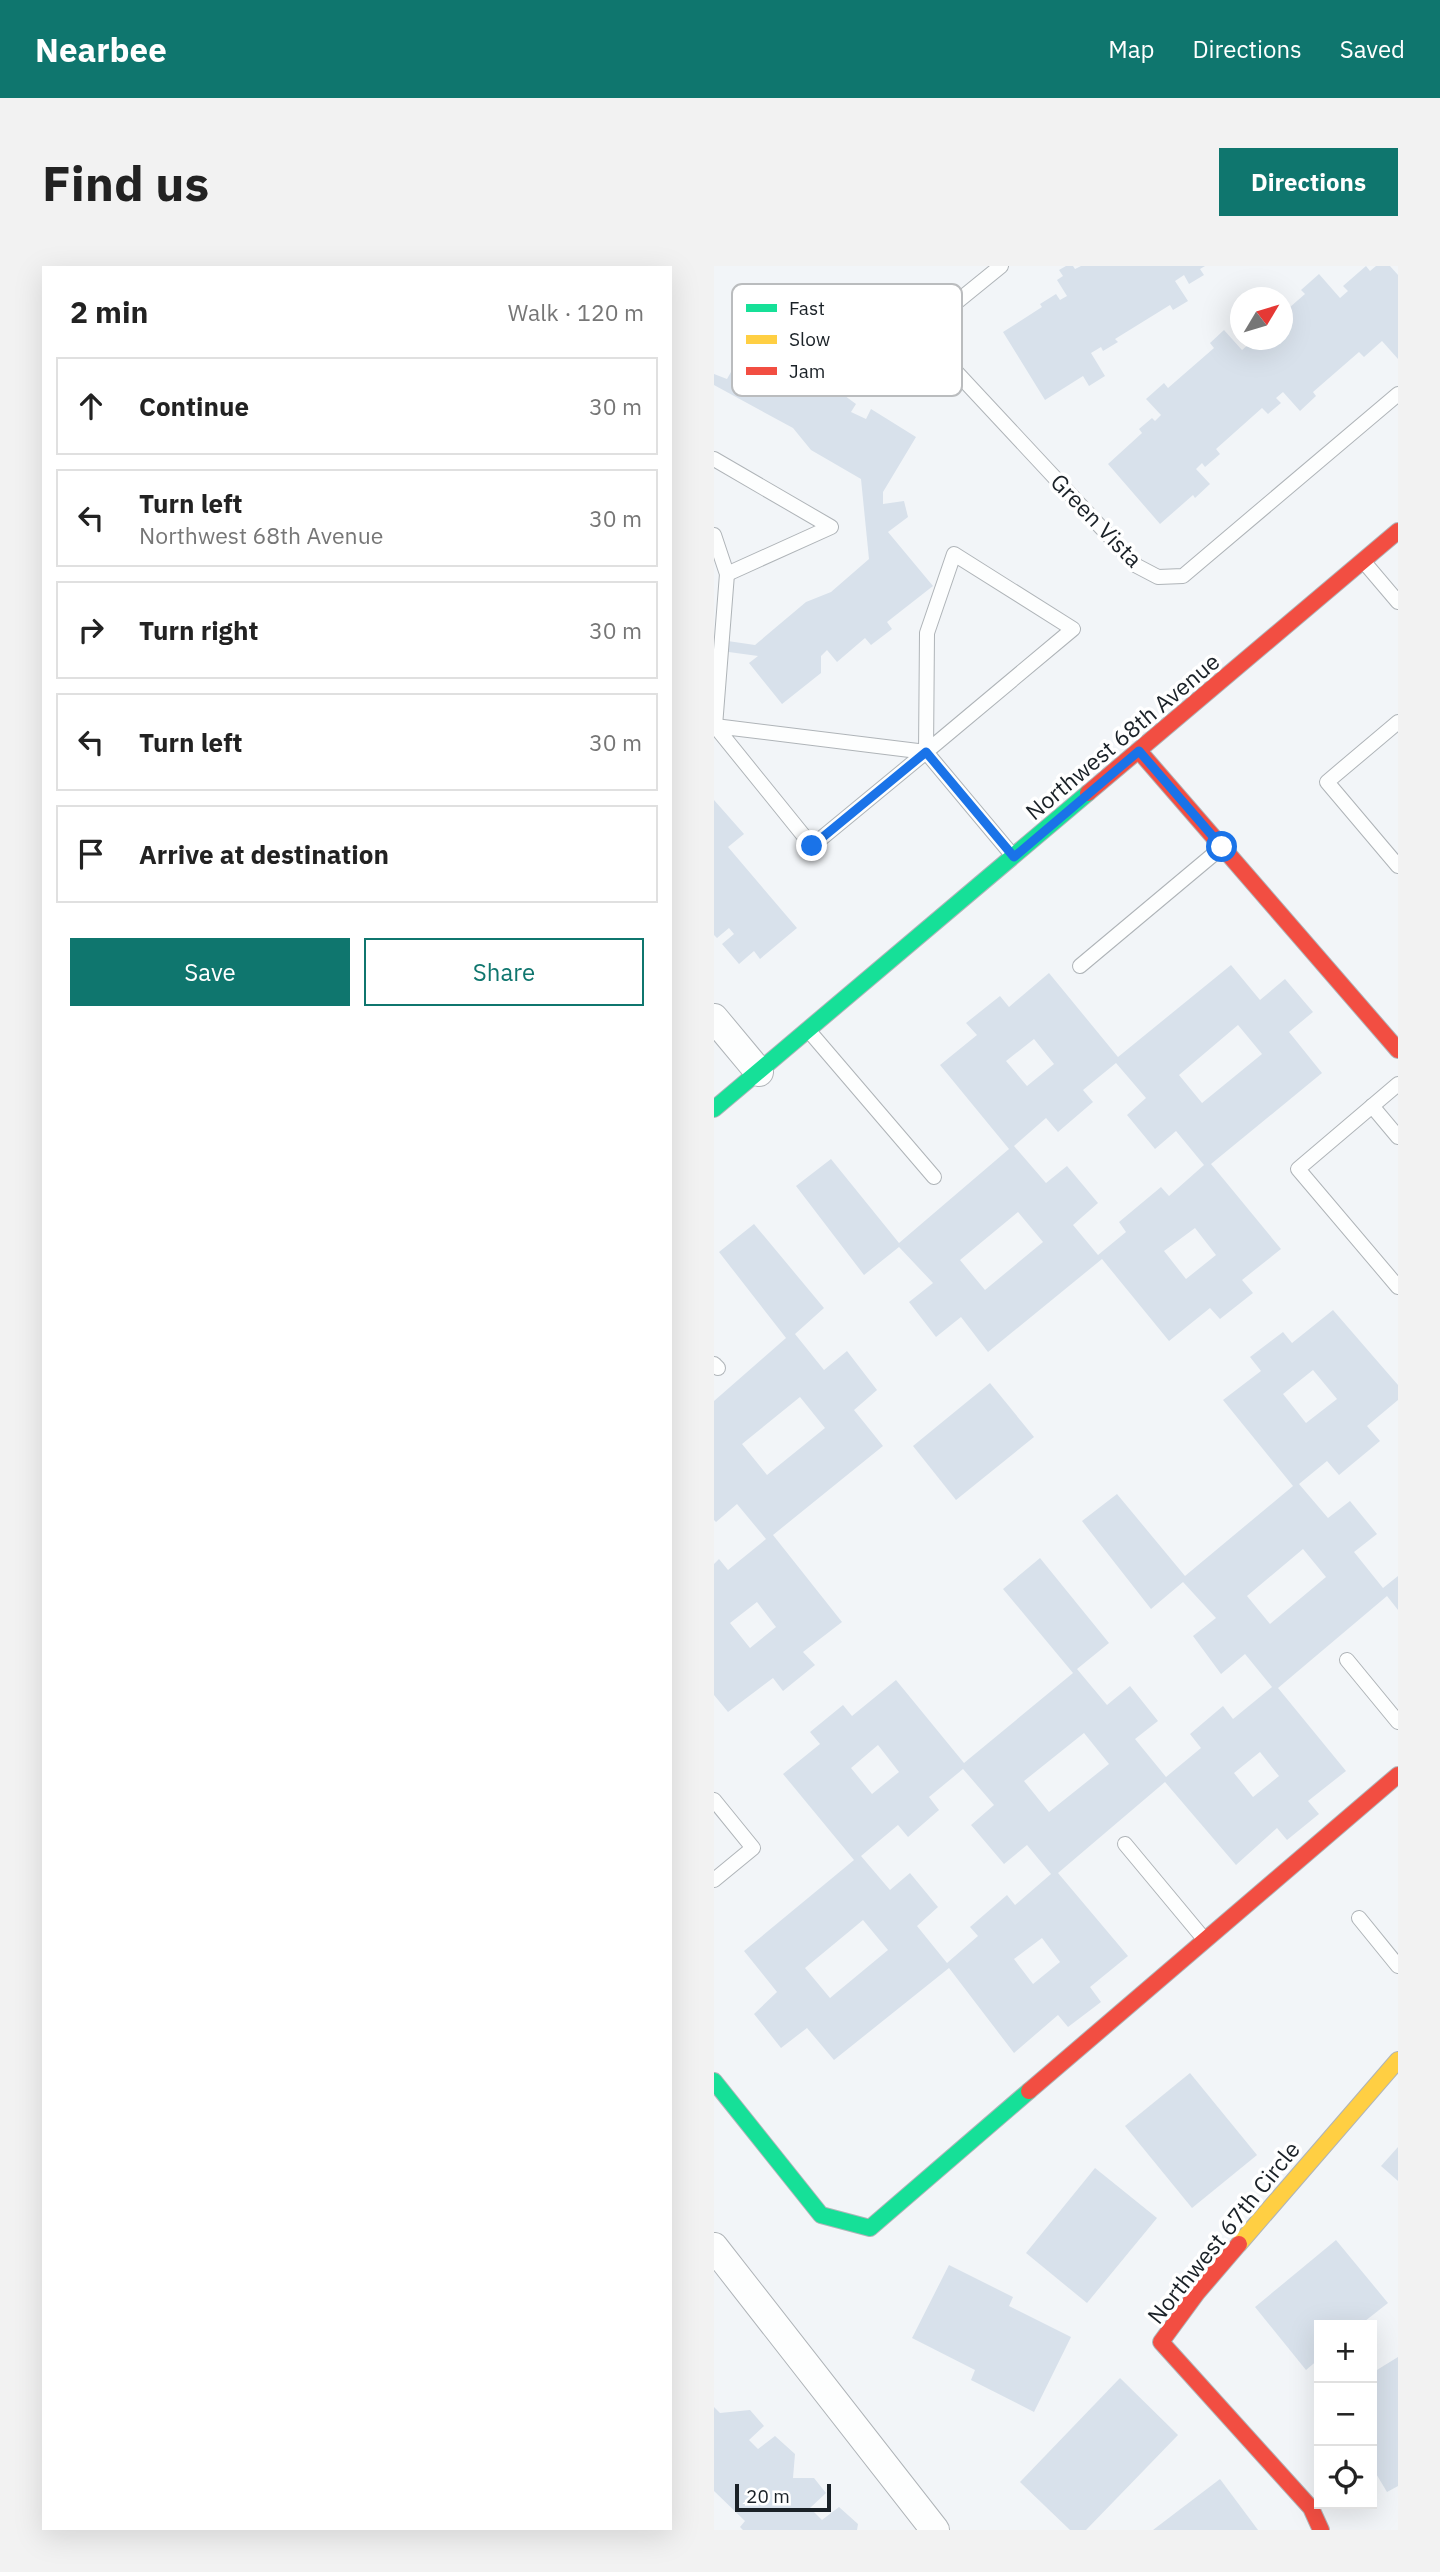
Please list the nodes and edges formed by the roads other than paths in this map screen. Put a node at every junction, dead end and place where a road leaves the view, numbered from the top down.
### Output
1 (1001, 266) edge
2 (962, 298) edge
3 (962, 378) edge
4 (1398, 394) edge
5 (714, 459) edge
6 (1398, 531) edge
7 (714, 535) edge
8 (1363, 561) junction
9 (727, 574) junction
10 (1398, 602) edge
11 (1398, 722) edge
12 (715, 726) edge
13 (1139, 751) junction
14 (926, 752) junction
15 (1222, 847) junction
16 (1014, 857) junction
17 (1398, 866) edge
18 (1080, 965) dead end
19 (714, 1018) edge
20 (808, 1030) junction
21 (1398, 1050) edge
22 (759, 1072) junction
23 (1398, 1084) edge
24 (1372, 1106) junction
25 (714, 1109) edge
26 (1398, 1137) edge
27 (934, 1177) dead end
28 (1398, 1287) edge
29 (1347, 1660) dead end
30 (1398, 1722) edge
31 (1398, 1774) edge
32 (714, 1800) edge
33 (1125, 1844) dead end
34 (714, 1880) edge
35 (1359, 1918) dead end
36 (1205, 1940) junction
37 (1398, 1966) edge
38 (1398, 2060) edge
39 (714, 2081) edge
40 (714, 2246) edge
41 (935, 2530) edge
42 (1321, 2530) edge

1 - 2 lane, Green Vista
3 - 4 lane, Green Vista
5 - 9 lane
6 - 8 street, Northwest 68th Avenue
7 - 9 lane
8 - 10 lane
8 - 13 street, Northwest 68th Avenue
9 - 12 lane
11 - 17 lane
12 - 14 lane
12 - 14 lane
13 - 15 street
13 - 16 street, Northwest 68th Avenue
14 - 14 lane
14 - 16 lane
15 - 18 lane
15 - 21 street
16 - 20 street, Northwest 68th Avenue
19 - 22 street
20 - 22 street, Northwest 68th Avenue
20 - 27 lane
22 - 25 street, Northwest 68th Avenue
23 - 24 lane
24 - 26 lane
24 - 28 lane
29 - 30 lane
31 - 36 street
32 - 34 lane
33 - 36 lane
35 - 37 lane
36 - 39 street
38 - 42 street, Northwest 67th Circle
40 - 41 street

